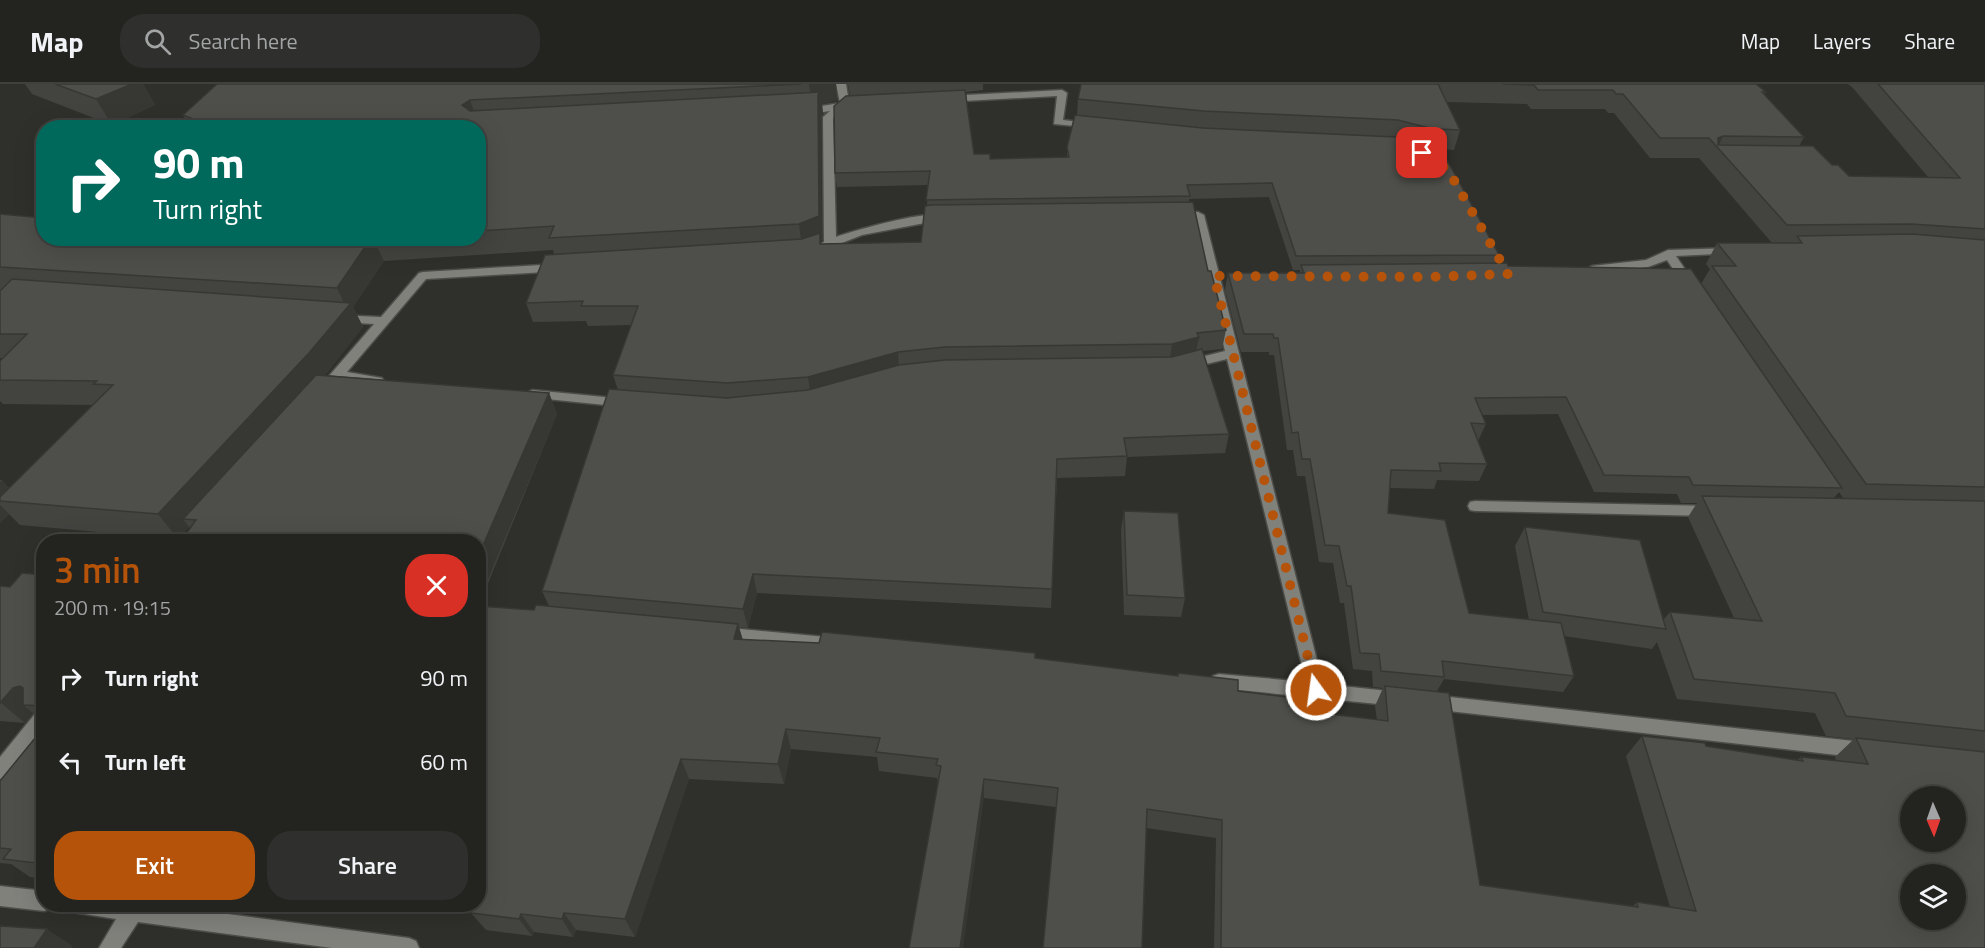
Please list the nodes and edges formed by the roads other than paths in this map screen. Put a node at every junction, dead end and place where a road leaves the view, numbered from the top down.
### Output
1 (842, 84) edge
2 (940, 99) edge
3 (869, 103) edge
4 (845, 104) junction
5 (788, 112) edge
6 (1106, 127) edge
7 (1162, 215) edge
8 (958, 217) edge
9 (830, 243) junction
10 (1744, 251) edge
11 (1668, 253) junction
12 (794, 254) edge
13 (573, 267) edge
14 (1578, 271) edge
15 (1701, 301) edge
16 (326, 317) edge
17 (384, 321) junction
18 (1233, 353) junction
19 (1168, 370) edge
20 (337, 375) junction
21 (396, 384) edge
22 (521, 394) edge
23 (313, 401) edge
24 (644, 404) edge
25 (1475, 506) dead end
26 (1724, 511) edge
27 (703, 632) edge
28 (856, 646) edge
29 (1198, 679) edge
30 (1316, 690) junction
31 (36, 726) edge
32 (1879, 752) edge
33 (1, 768) edge
34 (0, 896) edge
35 (36, 900) edge
36 (133, 912) joint
37 (109, 948) edge
38 (409, 948) edge

1 - 4 street
2 - 6 street
3 - 4 street
4 - 5 street
4 - 9 street
7 - 18 street
8 - 9 street
9 - 12 street
10 - 11 street
11 - 14 street
11 - 15 street
13 - 17 street
16 - 17 street
17 - 20 street
18 - 19 street
18 - 30 street
20 - 21 street
20 - 23 street
22 - 24 street
25 - 26 street
27 - 28 street
29 - 30 street
30 - 32 street
31 - 33 street
34 - 35 street
36 - 37 street
36 - 38 street

